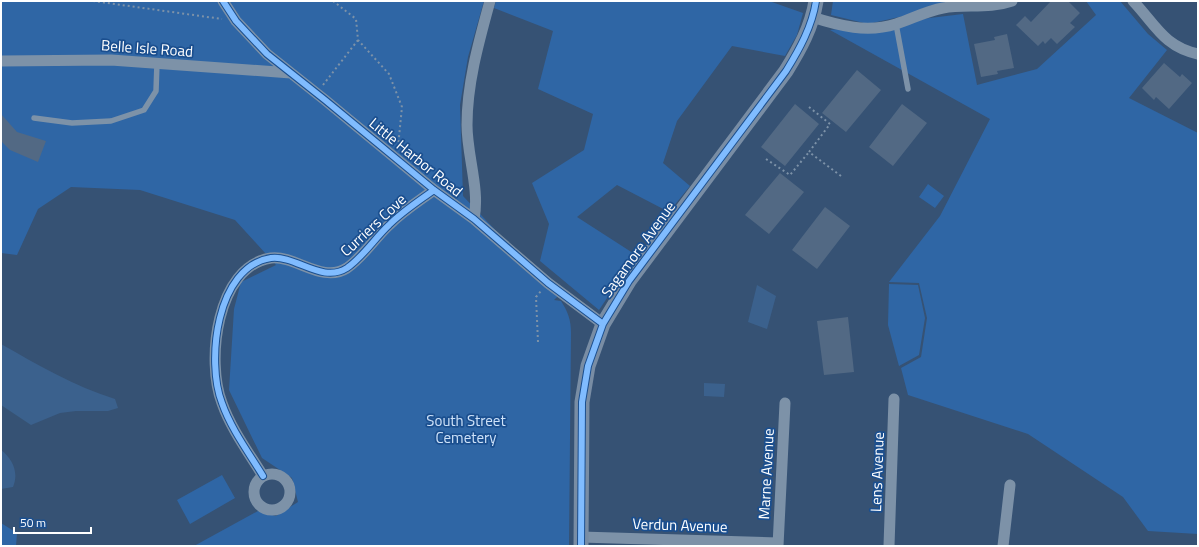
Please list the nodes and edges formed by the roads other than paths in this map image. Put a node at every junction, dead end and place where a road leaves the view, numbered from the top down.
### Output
1 (223, 1) edge
2 (490, 1) edge
3 (816, 1) edge
4 (1012, 1) edge
5 (1133, 1) edge
6 (812, 17) junction
7 (896, 24) junction
8 (1198, 54) edge
9 (1, 61) edge
10 (157, 63) junction
11 (291, 73) junction
12 (908, 89) dead end
13 (34, 118) dead end
14 (434, 190) junction
15 (474, 219) junction
16 (603, 324) junction
17 (894, 399) dead end
18 (785, 403) dead end
19 (263, 476) dead end
20 (1010, 485) dead end
21 (581, 541) edge
22 (778, 545) edge
23 (889, 546) edge
24 (1003, 546) edge

1 - 11 street, Little Harbor Road
2 - 15 street
3 - 6 main road, Sagamore Avenue
4 - 7 street
5 - 8 street
6 - 7 street
6 - 16 main road, Sagamore Avenue
7 - 12 lane
9 - 10 street, Belle Isle Road
10 - 11 street, Belle Isle Road
10 - 13 lane
11 - 14 street, Little Harbor Road
14 - 15 street, Little Harbor Road
14 - 19 street, Curriers Cove
15 - 16 street, Little Harbor Road
16 - 21 main road, Sagamore Avenue
17 - 23 street, Lens Avenue
18 - 22 street, Marne Avenue
20 - 24 street
21 - 22 street, Verdun Avenue

